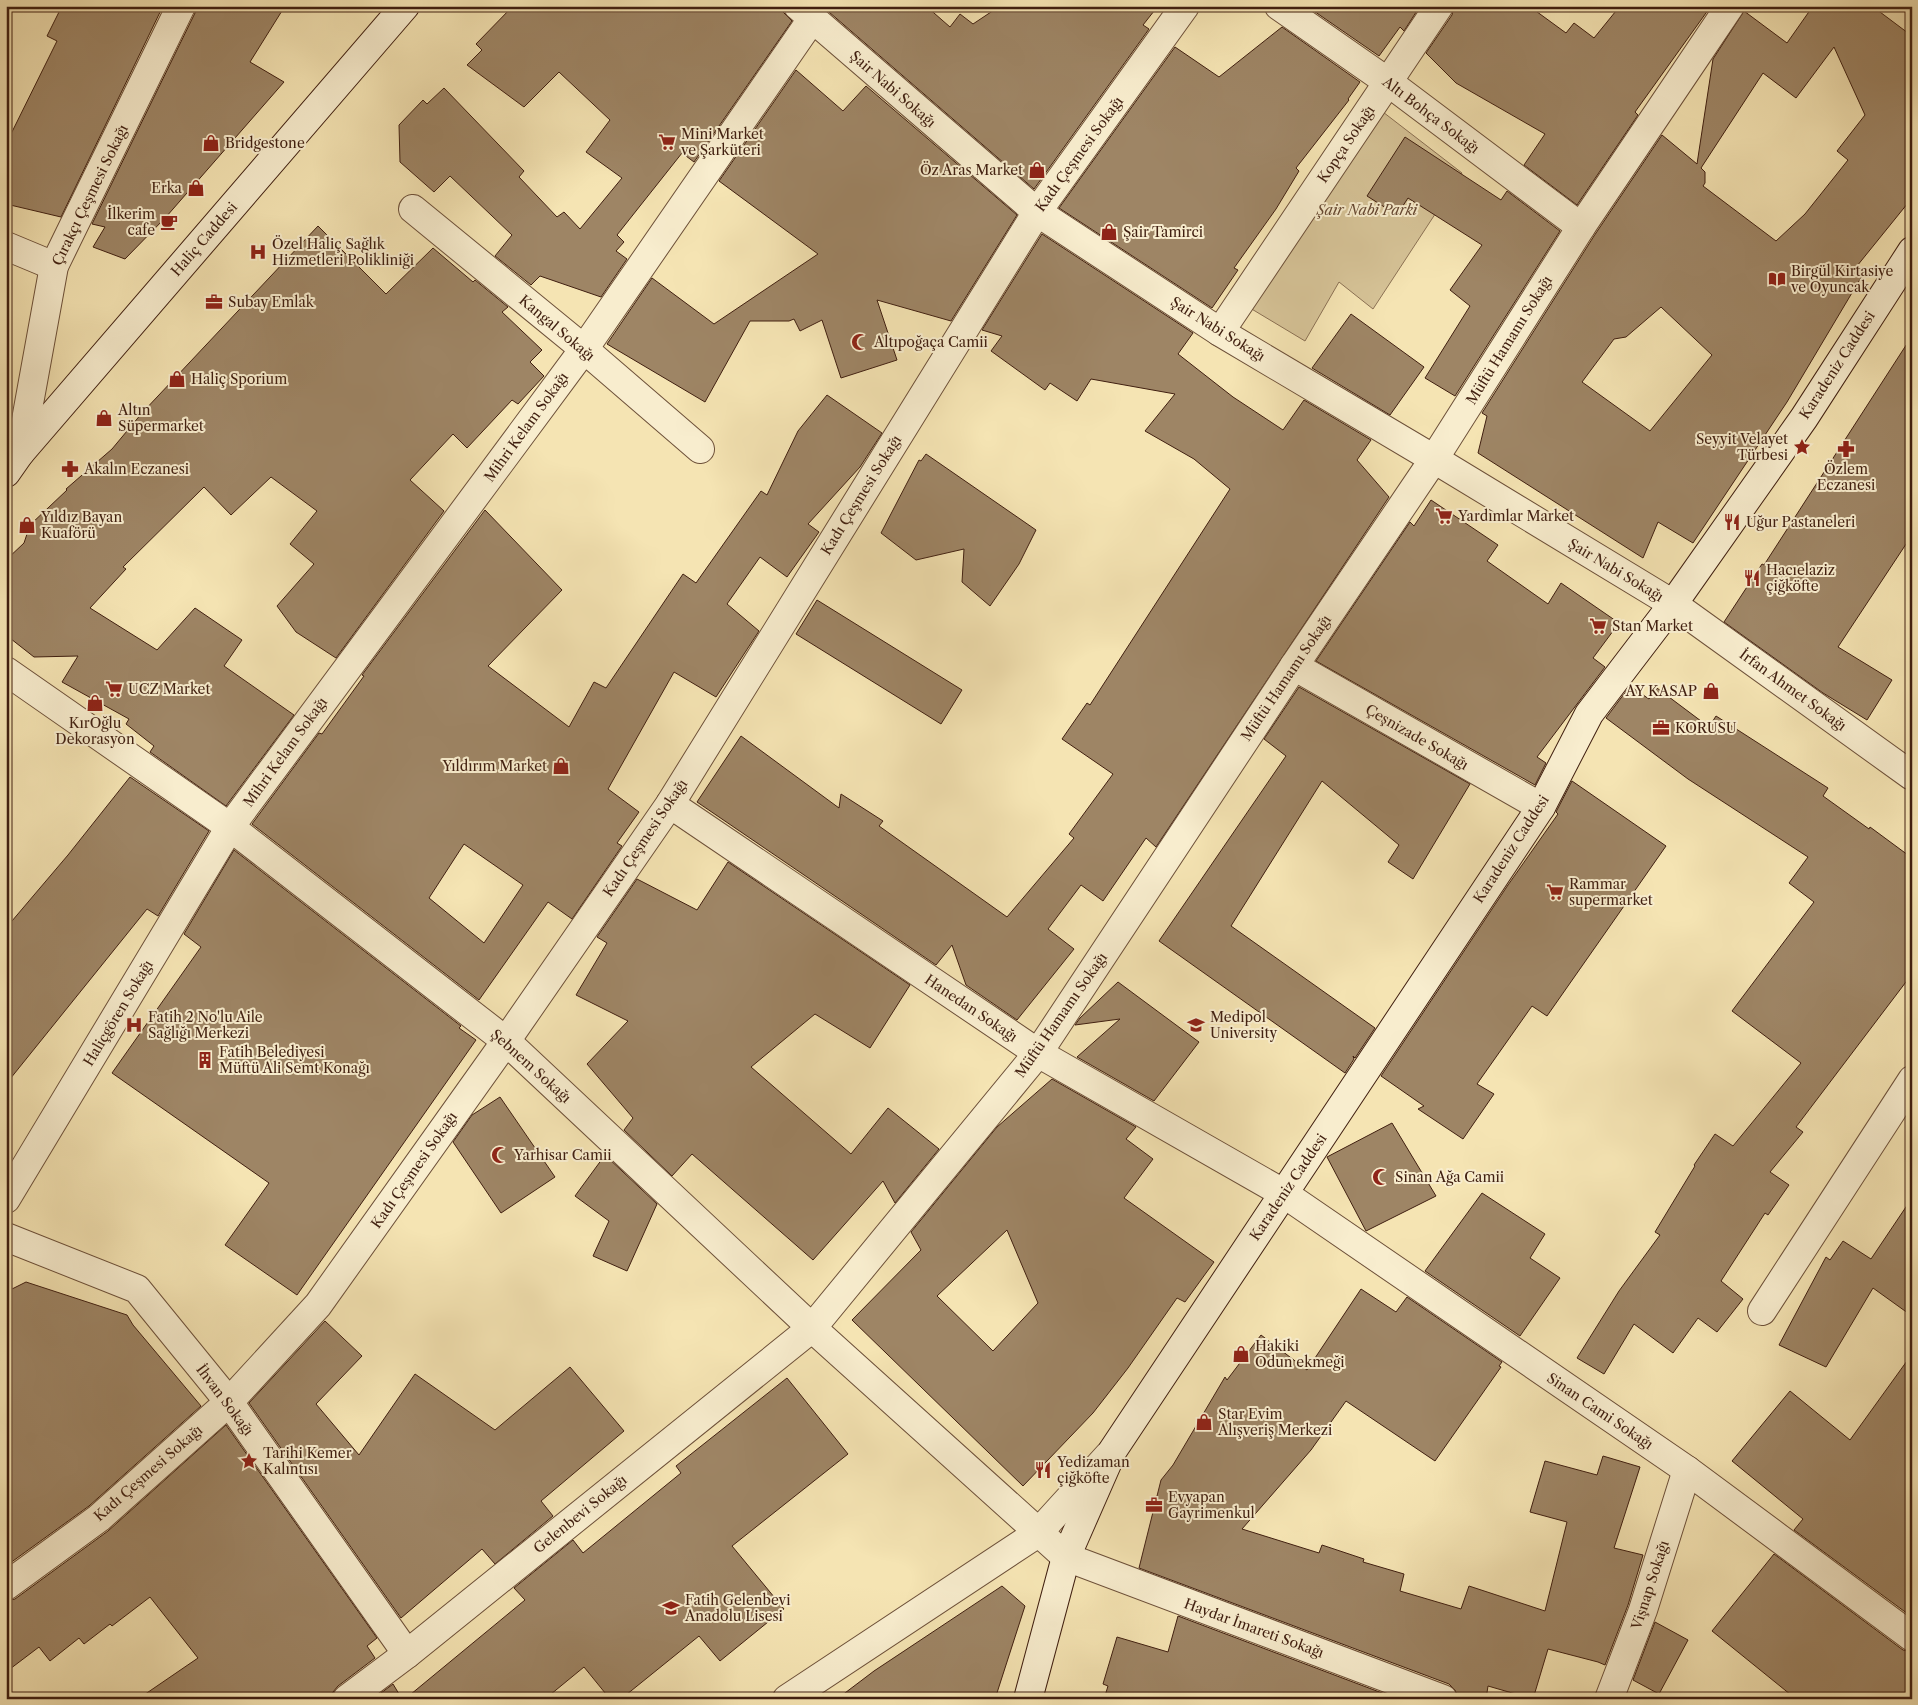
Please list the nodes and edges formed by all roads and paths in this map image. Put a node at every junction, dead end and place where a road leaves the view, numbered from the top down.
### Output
1 (181, 6) edge
2 (404, 6) edge
3 (1185, 6) edge
4 (1279, 6) edge
5 (1439, 6) edge
6 (1730, 6) edge
7 (805, 13) edge
8 (1388, 82) junction
9 (413, 209) dead end
10 (1037, 212) junction
11 (1581, 227) junction
12 (6, 246) edge
13 (54, 266) junction
14 (1907, 266) edge
15 (1220, 332) junction
16 (584, 349) junction
17 (700, 449) dead end
18 (1434, 459) junction
19 (13, 463) edge
20 (1673, 604) junction
21 (1294, 666) junction
22 (6, 671) edge
23 (1912, 776) edge
24 (670, 804) junction
25 (1541, 807) junction
26 (230, 827) junction
27 (506, 1041) junction
28 (1038, 1053) junction
29 (1912, 1080) edge
30 (1283, 1193) junction
31 (6, 1199) edge
32 (6, 1237) edge
33 (1762, 1311) dead end
34 (812, 1328) junction
35 (229, 1402) junction
36 (1113, 1450) junction
37 (1686, 1470) junction
38 (1038, 1533) junction
39 (1066, 1558) junction
40 (6, 1586) edge
41 (1912, 1637) edge
42 (407, 1654) junction
43 (347, 1699) edge
44 (787, 1699) edge
45 (1028, 1699) edge
46 (1443, 1699) edge
47 (1609, 1699) edge

1 - 13 street, Çırakçı Çeşmesi Sokağı
2 - 19 street, Haliç Caddesi
3 - 10 street, Kadı Çeşmesi Sokağı
4 - 8 street, Altı Bohça Sokağı
5 - 8 street, Kopça Sokağı
6 - 11 street, Müftü Hamamı Sokağı
7 - 10 street, Şair Nabi Sokağı
7 - 16 street, Mihri Kelam Sokağı
8 - 11 street, Altı Bohça Sokağı
8 - 15 street, Kopça Sokağı
9 - 16 street, Kangal Sokağı
10 - 15 street, Şair Nabi Sokağı
10 - 24 street, Kadı Çeşmesi Sokağı
11 - 18 street, Müftü Hamamı Sokağı
12 - 13 street
13 - 19 street, Çırakçı Çeşmesi Sokağı
14 - 20 street, Karadeniz Caddesi
15 - 18 street, Şair Nabi Sokağı
16 - 17 street, Kangal Sokağı
16 - 26 street, Mihri Kelam Sokağı
18 - 20 street, Şair Nabi Sokağı
18 - 21 street, Müftü Hamamı Sokağı
20 - 23 street, İrfan Ahmet Sokağı
20 - 25 street, Karadeniz Caddesi
21 - 25 street, Çeşnizade Sokağı
21 - 28 street, Müftü Hamamı Sokağı
22 - 26 street, Şebnem Sokağı
24 - 27 street, Kadı Çeşmesi Sokağı
24 - 28 street, Hanedan Sokağı
25 - 30 street, Karadeniz Caddesi
26 - 27 street, Şebnem Sokağı
26 - 31 street, Haliçgören Sokağı
27 - 34 street, Şebnem Sokağı
27 - 35 street, Kadı Çeşmesi Sokağı
28 - 30 street, Hanedan Sokağı
28 - 34 street, Müftü Hamamı Sokağı
29 - 33 street
30 - 36 street, Karadeniz Caddesi
30 - 37 street, Sinan Cami Sokağı
32 - 35 street, İhvan Sokağı
34 - 38 street, Şebnem Sokağı
34 - 42 street, Gelenbevi Sokağı
35 - 40 street, Kadı Çeşmesi Sokağı
35 - 42 street, İhvan Sokağı
36 - 38 street
36 - 39 street
37 - 41 street, Sinan Cami Sokağı
37 - 47 street, Vişnap Sokağı
38 - 39 street, Şebnem Sokağı
38 - 44 street
39 - 45 street
39 - 46 street, Haydar İmareti Sokağı
42 - 43 street, Gelenbevi Sokağı

